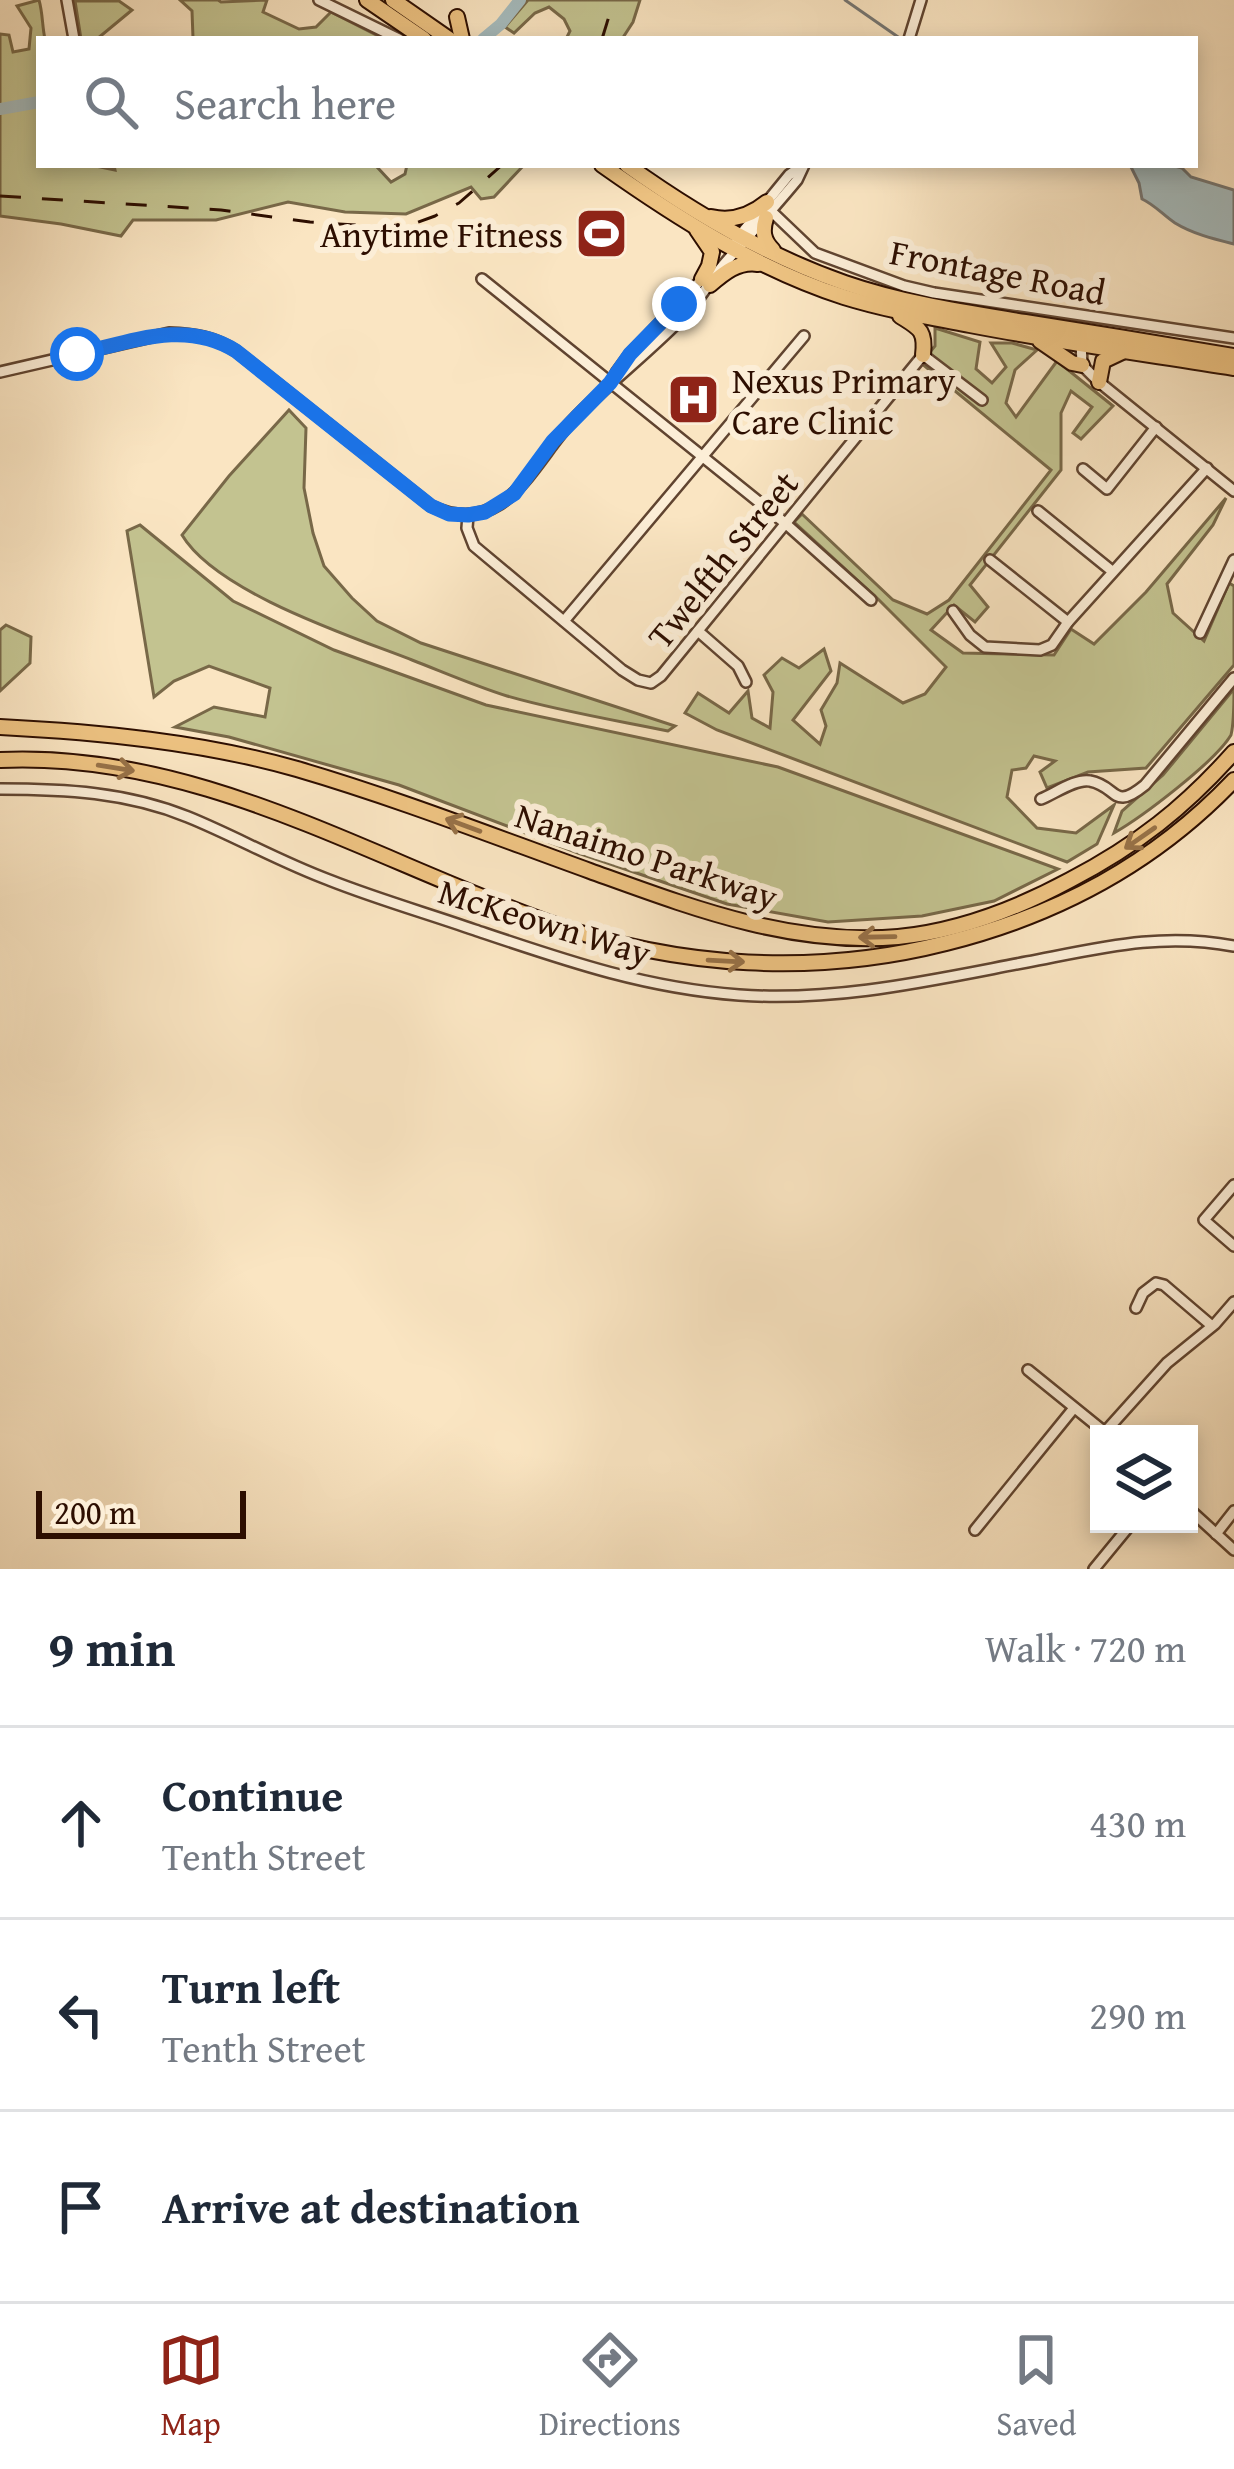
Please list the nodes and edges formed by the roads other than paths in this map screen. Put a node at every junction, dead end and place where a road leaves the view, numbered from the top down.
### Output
1 (67, 0) edge
2 (320, 0) edge
3 (367, 0) edge
4 (393, 0) edge
5 (458, 0) edge
6 (921, 0) edge
7 (457, 17) joint
8 (73, 36) edge
9 (393, 36) edge
10 (420, 36) edge
11 (445, 36) edge
12 (461, 36) edge
13 (911, 36) edge
14 (607, 168) edge
15 (631, 168) edge
16 (799, 168) edge
17 (768, 210) junction
18 (697, 220) junction
19 (739, 243) junction
20 (773, 260) junction
21 (482, 279) dead end
22 (706, 282) junction
23 (890, 310) junction
24 (804, 336) dead end
25 (1036, 338) junction
26 (1081, 338) junction
27 (1234, 338) edge
28 (1126, 351) junction
29 (923, 355) junction
30 (1234, 356) edge
31 (1082, 365) junction
32 (1234, 368) edge
33 (0, 372) edge
34 (1099, 382) junction
35 (610, 383) junction
36 (982, 400) dead end
37 (1156, 427) junction
38 (701, 456) junction
39 (1207, 468) junction
40 (1083, 469) dead end
41 (1234, 491) edge
42 (1038, 511) dead end
43 (468, 515) junction
44 (785, 523) junction
45 (990, 560) dead end
46 (1234, 560) edge
47 (1112, 571) junction
48 (872, 600) dead end
49 (953, 610) dead end
50 (564, 621) junction
51 (1068, 622) junction
52 (698, 631) junction
53 (1200, 633) dead end
54 (1234, 678) edge
55 (746, 682) dead end
56 (0, 727) edge
57 (1234, 756) edge
58 (0, 760) edge
59 (1234, 780) edge
60 (0, 789) edge
61 (1042, 800) dead end
62 (1234, 946) edge
63 (1234, 1185) edge
64 (1234, 1246) edge
65 (1234, 1302) edge
66 (1136, 1308) dead end
67 (1212, 1326) junction
68 (1028, 1370) dead end
69 (1074, 1408) junction
70 (1096, 1425) edge
71 (1113, 1425) edge
72 (1234, 1511) edge
73 (1198, 1518) edge
74 (975, 1530) dead end
75 (1124, 1533) edge
76 (1216, 1534) junction
77 (1234, 1550) edge
78 (1094, 1569) edge

1 - 8 street
2 - 9 street
3 - 10 highway
4 - 11 highway
5 - 7 street
6 - 13 street
7 - 12 highway
14 - 18 highway
15 - 18 highway
16 - 17 street
17 - 18 highway
17 - 19 street
17 - 20 highway
17 - 27 street, Frontage Road
18 - 19 highway
18 - 22 highway
19 - 20 highway
19 - 22 street
20 - 22 highway
20 - 23 highway
20 - 26 highway
21 - 35 street
22 - 35 street
23 - 25 highway
23 - 29 highway
24 - 38 street
25 - 26 highway
25 - 31 highway
26 - 28 highway
26 - 30 highway
26 - 31 street
28 - 32 highway
28 - 34 highway
29 - 36 street
29 - 44 street, Twelfth Street
31 - 34 street
33 - 43 street
34 - 37 street
35 - 38 street
35 - 43 street
37 - 39 street
37 - 40 street
38 - 44 street
38 - 50 street
39 - 41 street
39 - 47 street
42 - 47 street
43 - 50 street
44 - 48 street
44 - 52 street, Twelfth Street
45 - 51 street
46 - 53 street
47 - 51 street
49 - 51 street
50 - 52 street, Twelfth Street
52 - 55 street
54 - 61 street
57 -> 56 highway, Nanaimo Parkway
58 -> 59 highway, Nanaimo Parkway
60 - 62 street, McKeown Way
63 - 64 street
65 - 67 street
66 - 67 street
67 - 71 street
68 - 69 street
69 - 70 street
69 - 74 street
72 - 76 street
73 - 76 street
75 - 78 street
76 - 77 street

